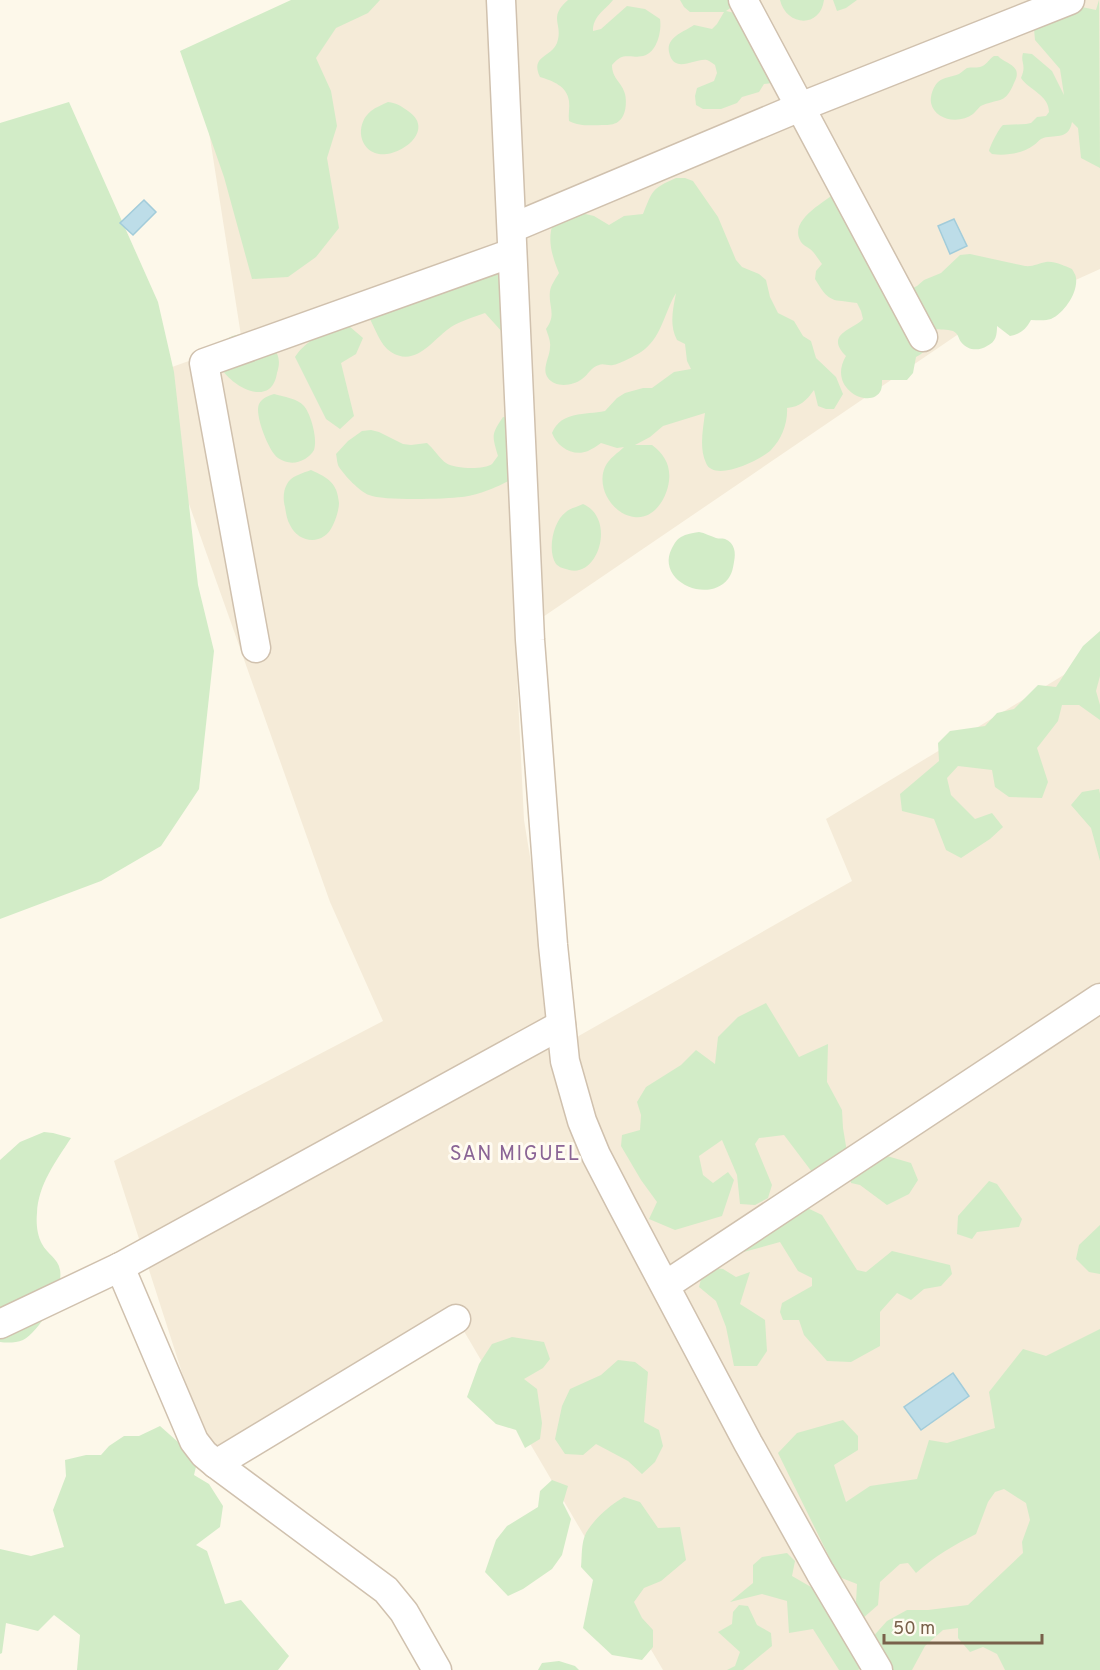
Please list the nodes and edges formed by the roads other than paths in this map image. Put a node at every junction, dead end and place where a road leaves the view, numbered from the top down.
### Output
1 (501, 0) edge
2 (742, 0) edge
3 (1070, 0) edge
4 (800, 107) junction
5 (512, 240) junction
6 (923, 337) dead end
7 (256, 648) dead end
8 (1100, 998) edge
9 (561, 1025) junction
10 (120, 1267) junction
11 (666, 1285) junction
12 (456, 1319) dead end
13 (0, 1324) edge
14 (216, 1464) junction
15 (437, 1670) edge
16 (878, 1670) edge

1 - 5 street
2 - 4 street
3 - 4 street
4 - 5 street
4 - 6 street
5 - 7 street
5 - 9 street
8 - 11 street
9 - 10 street
9 - 11 street
10 - 13 street
10 - 14 street
11 - 16 street
12 - 14 street
14 - 15 street

